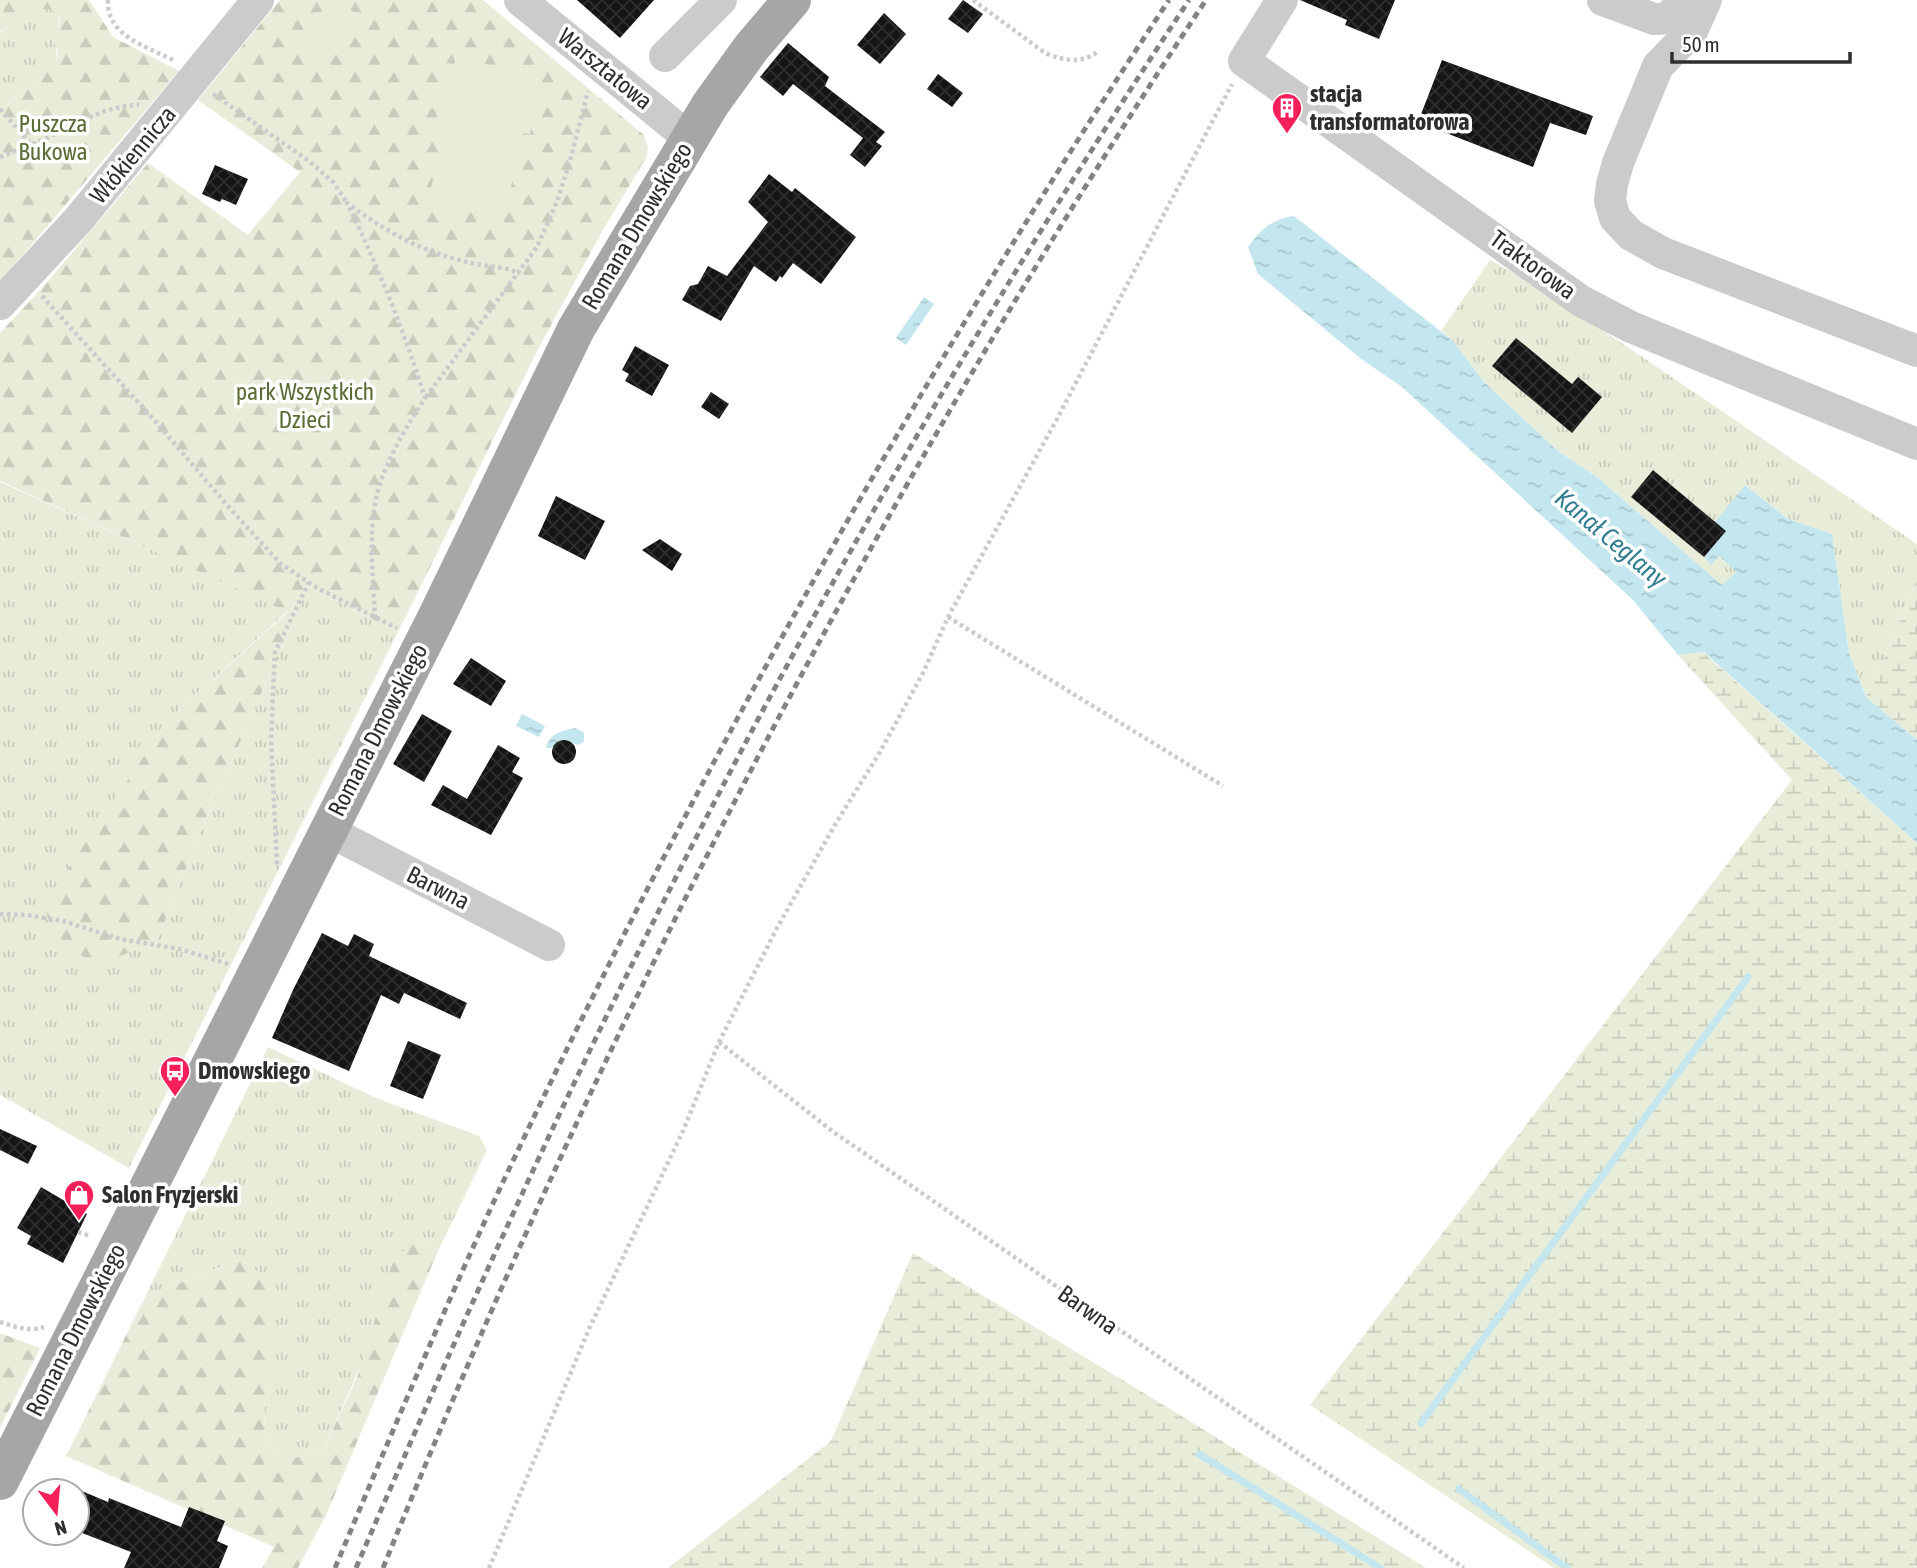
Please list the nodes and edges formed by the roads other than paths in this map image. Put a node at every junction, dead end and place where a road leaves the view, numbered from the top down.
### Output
1 (258, 0) edge
2 (520, 0) edge
3 (721, 0) edge
4 (792, 0) edge
5 (1282, 0) edge
6 (1603, 0) edge
7 (1680, 0) edge
8 (1706, 0) edge
9 (665, 56) dead end
10 (689, 138) junction
11 (0, 304) edge
12 (1917, 351) edge
13 (1917, 444) edge
14 (327, 830) junction
15 (549, 945) dead end
16 (0, 1481) edge

1 - 11 street, Włókiennicza
2 - 10 street, Warsztatowa
3 - 9 street
4 - 10 main road, Romana Dmowskiego
5 - 13 street, Traktorowa
6 - 7 street
8 - 12 street
10 - 14 main road, Romana Dmowskiego
14 - 15 street, Barwna
14 - 16 main road, Romana Dmowskiego

